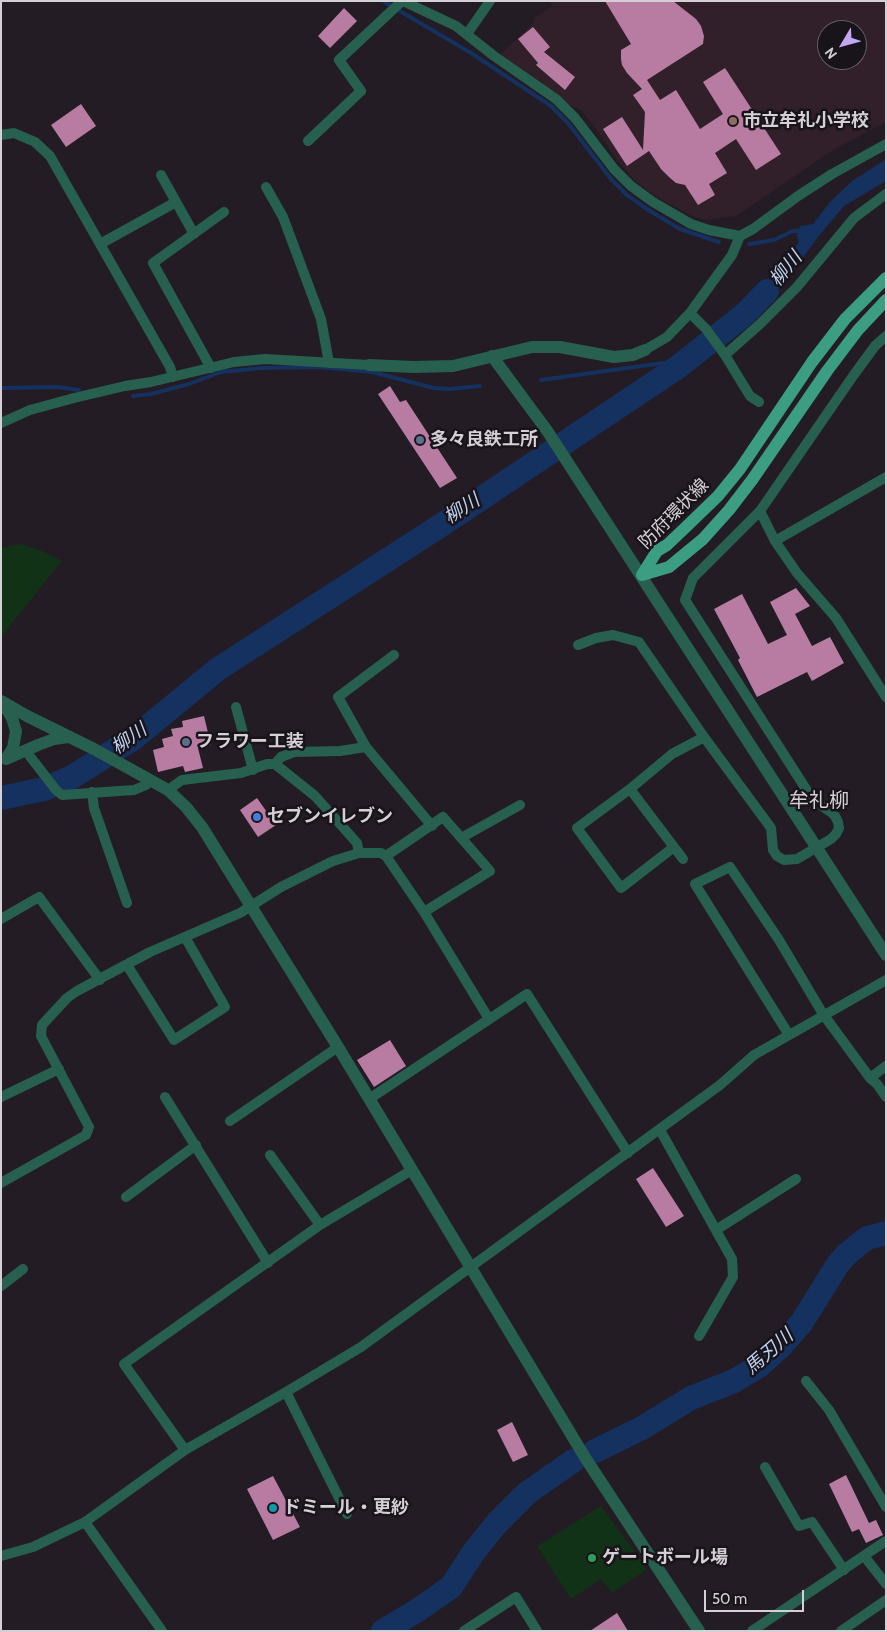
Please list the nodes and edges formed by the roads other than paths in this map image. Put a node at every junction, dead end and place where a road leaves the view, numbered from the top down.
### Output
1 (403, 1) edge
2 (490, 1) edge
3 (467, 34) junction
4 (1, 135) edge
5 (308, 141) dead end
6 (886, 144) edge
7 (161, 175) dead end
8 (266, 187) dead end
9 (886, 194) edge
10 (176, 202) junction
11 (224, 212) dead end
12 (194, 234) junction
13 (740, 236) junction
14 (100, 244) junction
15 (886, 278) edge
16 (886, 300) edge
17 (690, 313) junction
18 (886, 336) edge
19 (645, 350) joint
20 (724, 352) junction
21 (492, 356) junction
22 (329, 363) junction
23 (369, 365) joint
24 (211, 368) junction
25 (173, 377) junction
26 (760, 402) dead end
27 (1, 423) edge
28 (886, 477) edge
29 (760, 511) junction
30 (775, 541) junction
31 (642, 576) junction
32 (578, 645) dead end
33 (394, 655) dead end
34 (886, 697) edge
35 (2, 701) edge
36 (236, 708) dead end
37 (68, 737) junction
38 (704, 737) junction
39 (366, 747) junction
40 (25, 750) junction
41 (4, 760) edge
42 (275, 764) junction
43 (253, 770) junction
44 (150, 781) junction
45 (630, 788) junction
46 (168, 790) junction
47 (92, 792) junction
48 (520, 805) dead end
49 (432, 826) junction
50 (461, 838) junction
51 (674, 847) junction
52 (816, 848) junction
53 (359, 853) junction
54 (386, 856) junction
55 (683, 859) dead end
56 (127, 903) dead end
57 (251, 907) junction
58 (424, 912) junction
59 (1, 919) edge
60 (185, 937) junction
61 (886, 955) edge
62 (127, 965) junction
63 (100, 980) junction
64 (886, 980) edge
65 (824, 1014) junction
66 (489, 1019) junction
67 (789, 1035) junction
68 (338, 1047) junction
69 (886, 1066) edge
70 (59, 1069) junction
71 (870, 1078) junction
72 (1, 1097) edge
73 (165, 1097) dead end
74 (886, 1097) edge
75 (369, 1099) junction
76 (230, 1121) dead end
77 (660, 1130) junction
78 (196, 1145) junction
79 (628, 1153) junction
80 (270, 1155) dead end
81 (412, 1170) junction
82 (796, 1179) dead end
83 (1, 1183) edge
84 (126, 1197) dead end
85 (320, 1225) junction
86 (716, 1230) junction
87 (268, 1263) junction
88 (472, 1268) junction
89 (23, 1269) dead end
90 (1, 1286) edge
91 (699, 1336) dead end
92 (806, 1381) dead end
93 (286, 1392) junction
94 (186, 1450) junction
95 (764, 1467) dead end
96 (886, 1507) edge
97 (347, 1514) dead end
98 (86, 1522) junction
99 (886, 1541) edge
100 (1, 1556) edge
101 (864, 1556) junction
102 (844, 1570) junction
103 (886, 1584) edge
104 (886, 1600) edge
105 (162, 1631) edge
106 (464, 1631) edge
107 (537, 1631) edge
108 (699, 1631) edge
109 (752, 1631) edge
110 (841, 1631) edge

1 - 3 street
1 - 5 street
2 - 3 street
3 - 13 street
4 - 14 street
6 - 13 street
7 - 10 street
8 - 22 street
9 - 20 street
10 - 12 street
10 - 14 street
11 - 12 street
12 - 24 street
13 - 17 street
14 - 25 street
15 - 31 main road, 防府環状線
16 - 31 main road, 防府環状線
17 - 19 street
17 - 20 street
18 - 29 street
19 - 21 street
20 - 26 street
21 - 23 street
21 - 31 street
22 - 23 street
22 - 24 street
24 - 25 street
25 - 27 street
28 - 30 street
29 - 30 street
29 - 52 street
30 - 34 street
31 - 52 street
32 - 38 street
33 - 39 street
35 - 37 street
35 - 41 street
36 - 43 street
37 - 40 street
37 - 44 street
38 - 45 street
38 - 52 street
39 - 42 street
39 - 49 street
40 - 41 street
40 - 47 street
42 - 43 street
42 - 53 street
43 - 46 street
44 - 46 street
44 - 47 street
45 - 51 street
45 - 51 street
46 - 57 street
47 - 56 street
48 - 50 street
49 - 50 street
49 - 54 street
50 - 58 street
51 - 55 street
52 - 61 street
53 - 54 street
53 - 57 street
54 - 58 street
57 - 60 street
57 - 68 street
58 - 66 street
59 - 63 street
60 - 62 street
60 - 62 street
62 - 63 street
63 - 70 street
64 - 65 street
65 - 67 street
65 - 67 street
65 - 71 street
66 - 75 street
66 - 79 street
67 - 77 street
68 - 75 street
68 - 76 street
69 - 71 street
70 - 72 street
70 - 83 street
71 - 74 street
73 - 78 street
75 - 81 street
77 - 79 street
77 - 86 street
78 - 84 street
78 - 87 street
79 - 88 street
80 - 85 street
81 - 85 street
81 - 88 street
82 - 86 street
85 - 87 street
86 - 91 street
87 - 94 street
88 - 93 street
88 - 108 street
89 - 90 street
92 - 96 street
93 - 94 street
93 - 97 street
94 - 98 street
95 - 102 street
98 - 100 street
98 - 105 street
99 - 101 street
101 - 102 street
101 - 103 street
102 - 109 street
104 - 110 street
106 - 107 street

